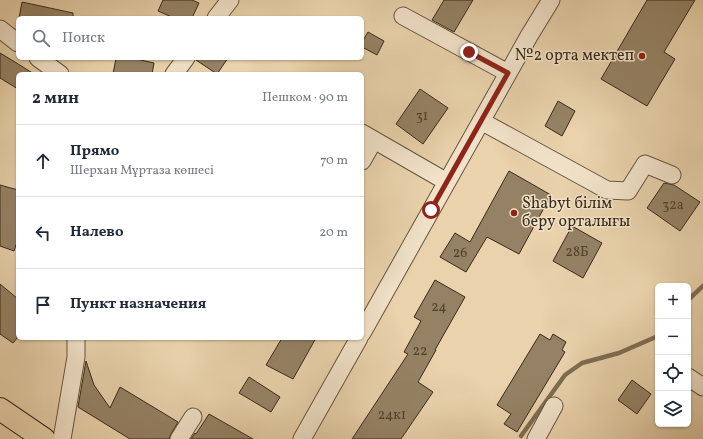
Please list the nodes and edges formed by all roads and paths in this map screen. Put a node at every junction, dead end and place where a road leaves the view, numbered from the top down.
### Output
1 (230, 0) edge
2 (551, 0) edge
3 (218, 16) edge
4 (403, 16) dead end
5 (0, 29) edge
6 (16, 41) edge
7 (41, 60) edge
8 (184, 60) edge
9 (57, 72) edge
10 (176, 72) edge
11 (508, 73) junction
12 (481, 121) junction
13 (368, 136) edge
14 (364, 153) edge
15 (672, 175) dead end
16 (447, 182) junction
17 (364, 329) edge
18 (76, 340) edge
19 (358, 340) edge
20 (691, 379) edge
21 (703, 387) edge
22 (554, 406) dead end
23 (0, 409) edge
24 (192, 417) dead end
25 (307, 438) edge
26 (44, 439) edge
27 (62, 439) edge
28 (179, 439) edge
29 (536, 439) edge

1 - 3 street
2 - 11 street
4 - 11 street
5 - 6 street
7 - 9 street
8 - 10 street
11 - 12 street
12 - 15 street
12 - 16 street
13 - 14 street
13 - 16 street
16 - 17 street
18 - 27 street
19 - 25 street
20 - 21 street
22 - 29 street
23 - 26 main road
24 - 28 street

